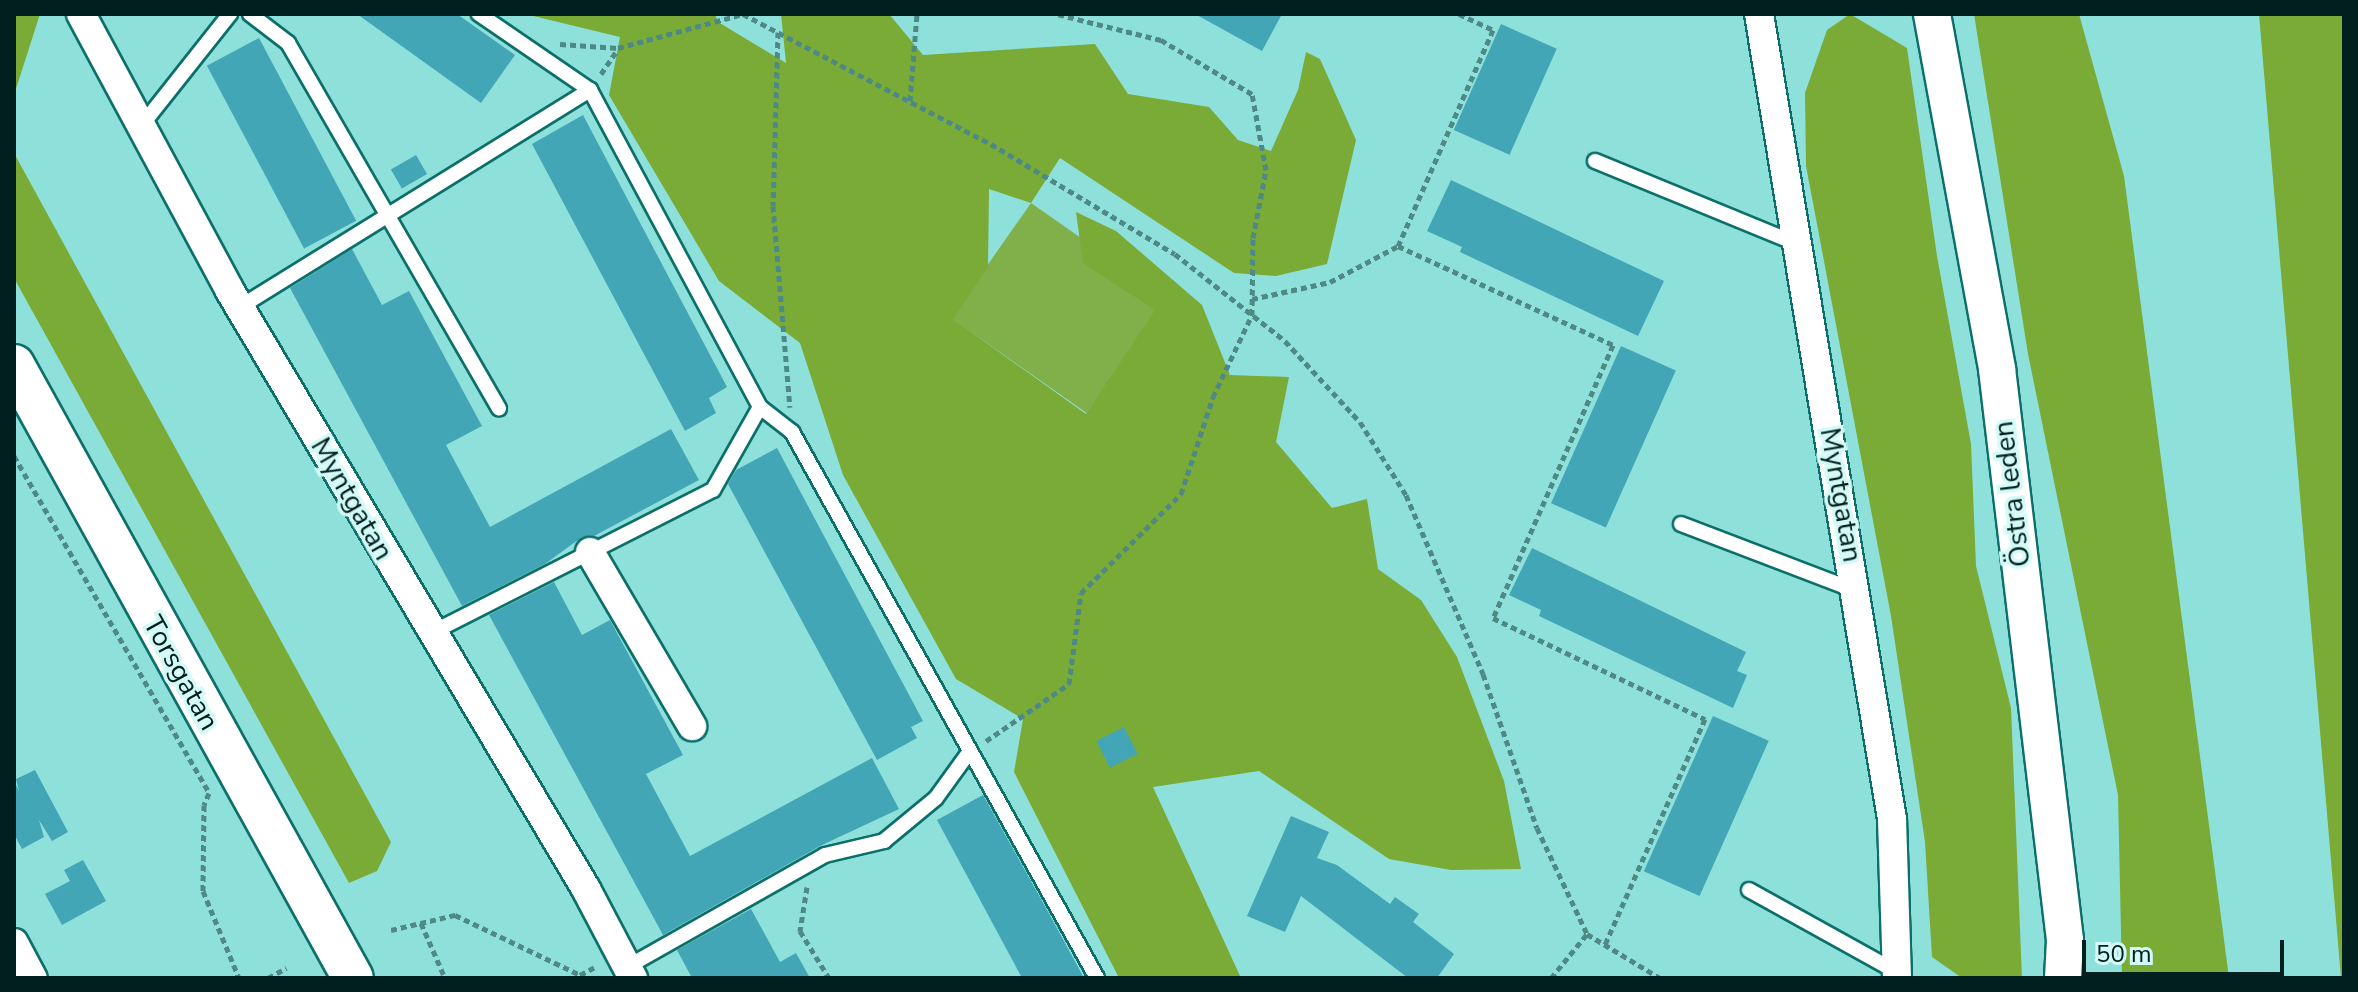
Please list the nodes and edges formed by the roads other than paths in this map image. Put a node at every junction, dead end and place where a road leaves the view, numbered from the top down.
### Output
1 (81, 14) edge
2 (230, 14) edge
3 (250, 14) edge
4 (479, 14) edge
5 (1759, 14) edge
6 (1932, 14) edge
7 (590, 90) junction
8 (142, 125) junction
9 (1595, 161) dead end
10 (386, 220) junction
11 (1797, 244) junction
12 (240, 307) junction
13 (14, 365) edge
14 (760, 407) junction
15 (499, 408) dead end
16 (1681, 524) dead end
17 (590, 552) junction
18 (1858, 592) junction
19 (431, 633) junction
20 (692, 726) dead end
21 (970, 751) junction
22 (1749, 890) dead end
23 (14, 943) edge
24 (626, 966) edge
25 (1897, 975) edge
26 (33, 978) edge
27 (353, 978) edge
28 (1097, 978) edge
29 (2063, 978) edge

1 - 8 street, Myntgatan
2 - 8 lane
3 - 10 lane
4 - 7 lane
5 - 11 street, Myntgatan
6 - 29 street, Östra leden
7 - 10 lane
7 - 14 lane
8 - 12 street, Myntgatan
9 - 11 lane
10 - 12 lane
10 - 15 lane
11 - 18 street, Myntgatan
12 - 19 street, Myntgatan
13 - 27 main road, Torsgatan
14 - 17 lane
14 - 21 lane
16 - 18 lane
17 - 19 lane
17 - 20 street
18 - 25 street, Myntgatan
19 - 24 street, Myntgatan
21 - 24 lane
21 - 28 lane
22 - 25 lane
23 - 26 street

